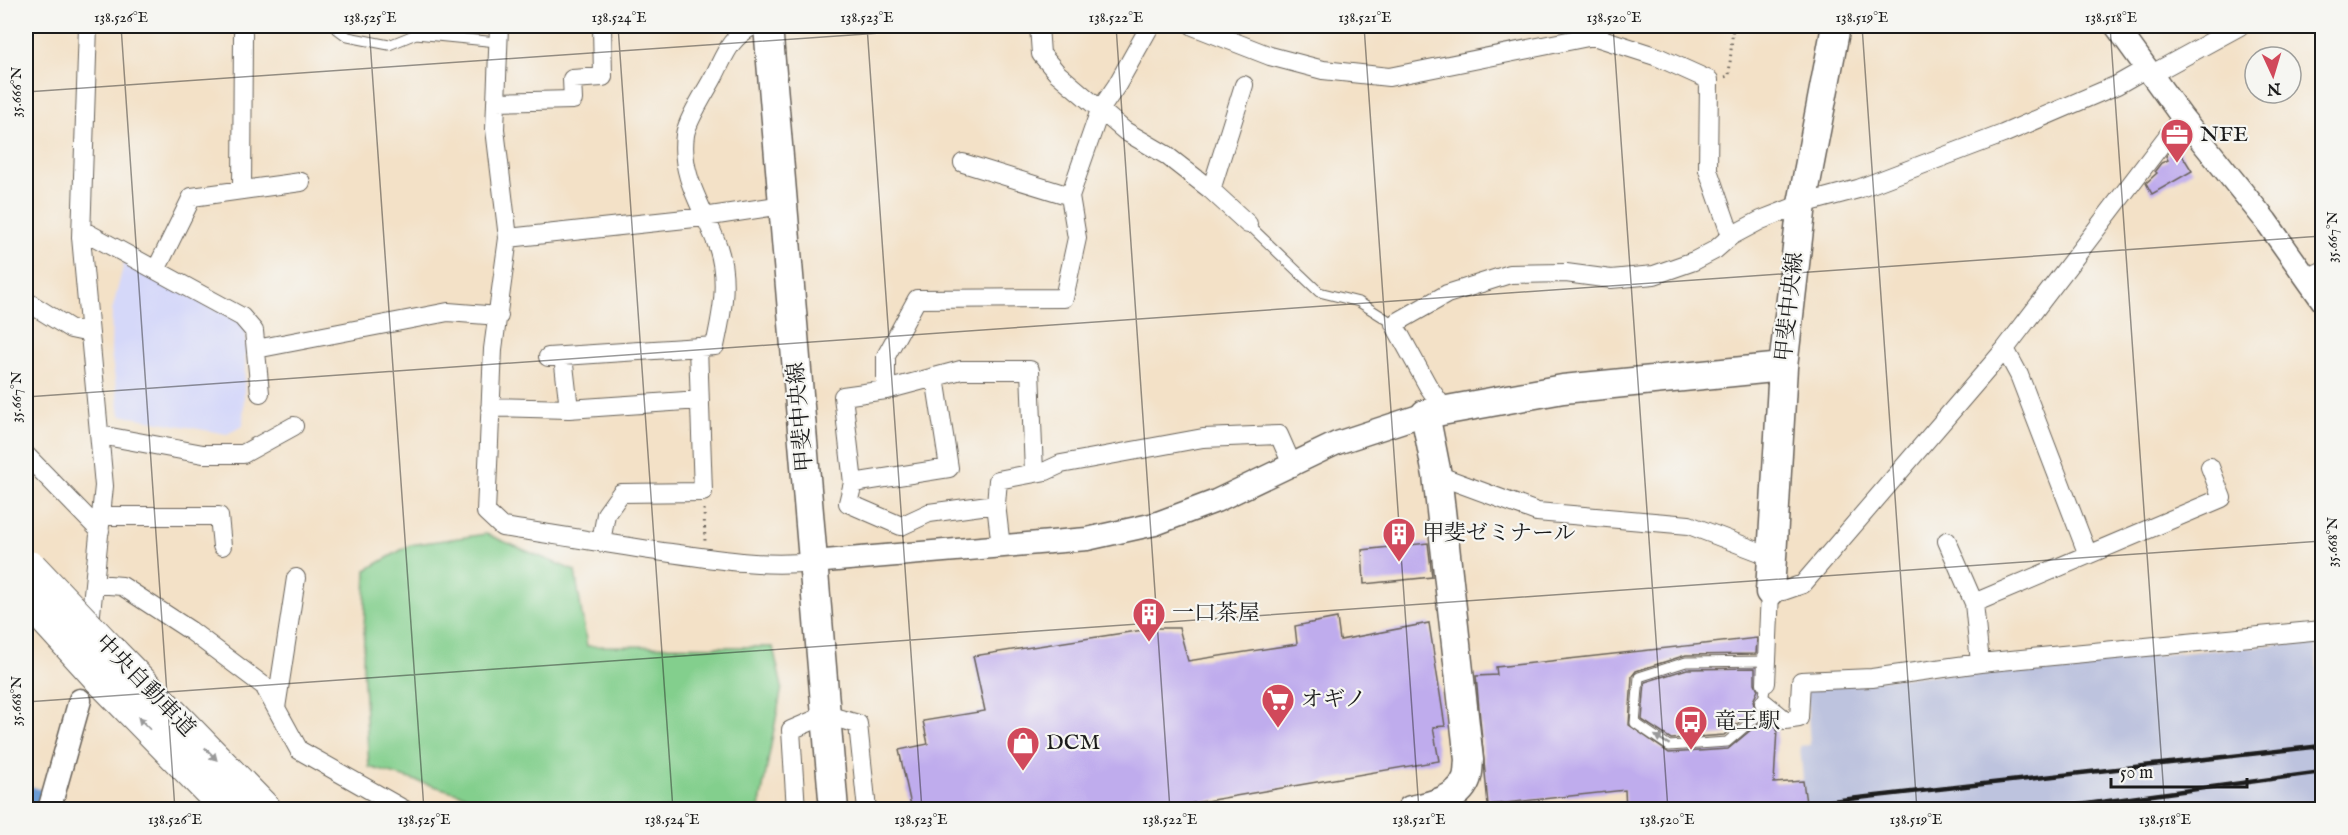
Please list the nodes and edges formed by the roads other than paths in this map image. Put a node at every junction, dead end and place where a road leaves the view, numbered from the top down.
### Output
1 (88, 26) edge
2 (333, 26) edge
3 (602, 26) edge
4 (753, 26) edge
5 (768, 26) edge
6 (1040, 26) edge
7 (1149, 26) edge
8 (1193, 26) edge
9 (1836, 26) edge
10 (2116, 26) edge
11 (2240, 26) edge
12 (243, 33) dead end
13 (498, 34) edge
14 (2150, 71) junction
15 (1244, 86) dead end
16 (496, 102) junction
17 (1100, 110) junction
18 (2182, 117) junction
19 (963, 163) dead end
20 (301, 182) dead end
21 (242, 190) junction
22 (1211, 190) junction
23 (1071, 196) junction
24 (1802, 204) junction
25 (783, 205) junction
26 (704, 217) junction
27 (1248, 224) joint
28 (82, 230) junction
29 (1731, 236) junction
30 (508, 238) junction
31 (156, 270) junction
32 (2315, 274) edge
33 (2322, 300) edge
34 (26, 301) edge
35 (499, 316) junction
36 (1394, 324) junction
37 (90, 333) junction
38 (698, 347) junction
39 (256, 349) junction
40 (2005, 349) junction
41 (1783, 367) junction
42 (935, 377) junction
43 (886, 390) junction
44 (260, 393) dead end
45 (700, 400) junction
46 (490, 407) junction
47 (569, 409) junction
48 (1435, 411) junction
49 (294, 426) dead end
50 (100, 435) junction
51 (26, 455) edge
52 (1293, 467) junction
53 (2210, 467) dead end
54 (1034, 473) junction
55 (1437, 475) junction
56 (853, 483) junction
57 (996, 504) junction
58 (101, 523) junction
59 (1947, 541) dead end
60 (601, 542) junction
61 (222, 546) dead end
62 (1001, 547) junction
63 (2088, 555) junction
64 (1773, 557) junction
65 (813, 562) junction
66 (27, 576) edge
67 (296, 578) dead end
68 (95, 592) junction
69 (1770, 592) junction
70 (1974, 603) junction
71 (26, 614) edge
72 (2322, 630) edge
73 (1767, 661) junction
74 (1980, 663) junction
75 (97, 676) junction
76 (1766, 683) joint
77 (1764, 703) junction
78 (276, 708) junction
79 (826, 715) junction
80 (50, 802) edge
81 (229, 810) edge
82 (265, 810) edge
83 (405, 810) edge
84 (796, 810) edge
85 (834, 810) edge
86 (867, 810) edge
87 (1411, 810) edge

1 - 28 street
2 - 13 lane
3 - 16 street
4 - 26 street
5 - 25 main road, 甲斐中央線
6 - 17 street
7 - 17 street
8 - 29 street
9 - 24 main road, 甲斐中央線
10 - 14 street
11 - 14 street
12 - 21 street
13 - 16 street
14 - 18 street
14 - 24 street
15 - 22 street
16 - 30 street
17 - 22 street
17 - 23 street
18 - 32 street
18 - 40 street
19 - 23 street
20 - 21 street
21 - 31 street
22 - 27 street
23 - 43 street
24 - 29 street
24 - 41 main road, 甲斐中央線
25 - 26 street
25 - 65 main road, 甲斐中央線
26 - 30 street
26 - 38 street
27 - 36 lane
28 - 31 street
28 - 37 street
29 - 36 street
30 - 35 street
31 - 39 street
32 - 33 street
34 - 37 street
35 - 39 street
35 - 46 street
36 - 48 street
37 - 50 street
38 - 45 street
38 - 47 street
39 - 44 street
40 - 63 street
40 - 69 street
41 - 48 main road
41 - 64 main road, 甲斐中央線
42 - 43 street
42 - 54 street
42 - 56 street
43 - 56 street
45 - 47 street
45 - 60 street
46 - 47 street
46 - 60 street
48 - 52 street
48 - 55 main road
49 - 50 street
50 - 58 street
51 - 58 street
52 - 54 street
52 - 62 street
53 - 63 street
54 - 57 street
55 - 64 street
55 - 87 main road
56 - 57 street
57 - 62 street
58 - 61 street
58 - 68 street
59 - 70 street
60 - 65 street
62 - 65 street
63 - 70 street
64 - 69 main road, 甲斐中央線
65 - 79 main road, 甲斐中央線
66 - 75 highway, 中央自動車道, bridge
67 - 78 street
68 - 71 street
68 - 75 street
68 - 78 street
69 - 73 street
70 - 74 street
72 - 74 street
73 - 76 street
77 -> 73 lane
74 - 77 street
75 - 80 street
81 -> 75 highway, 中央自動車道
75 -> 82 highway, 中央自動車道
76 - 77 lane
78 - 83 street
79 - 84 street
79 - 85 main road, 甲斐中央線
79 - 86 street

